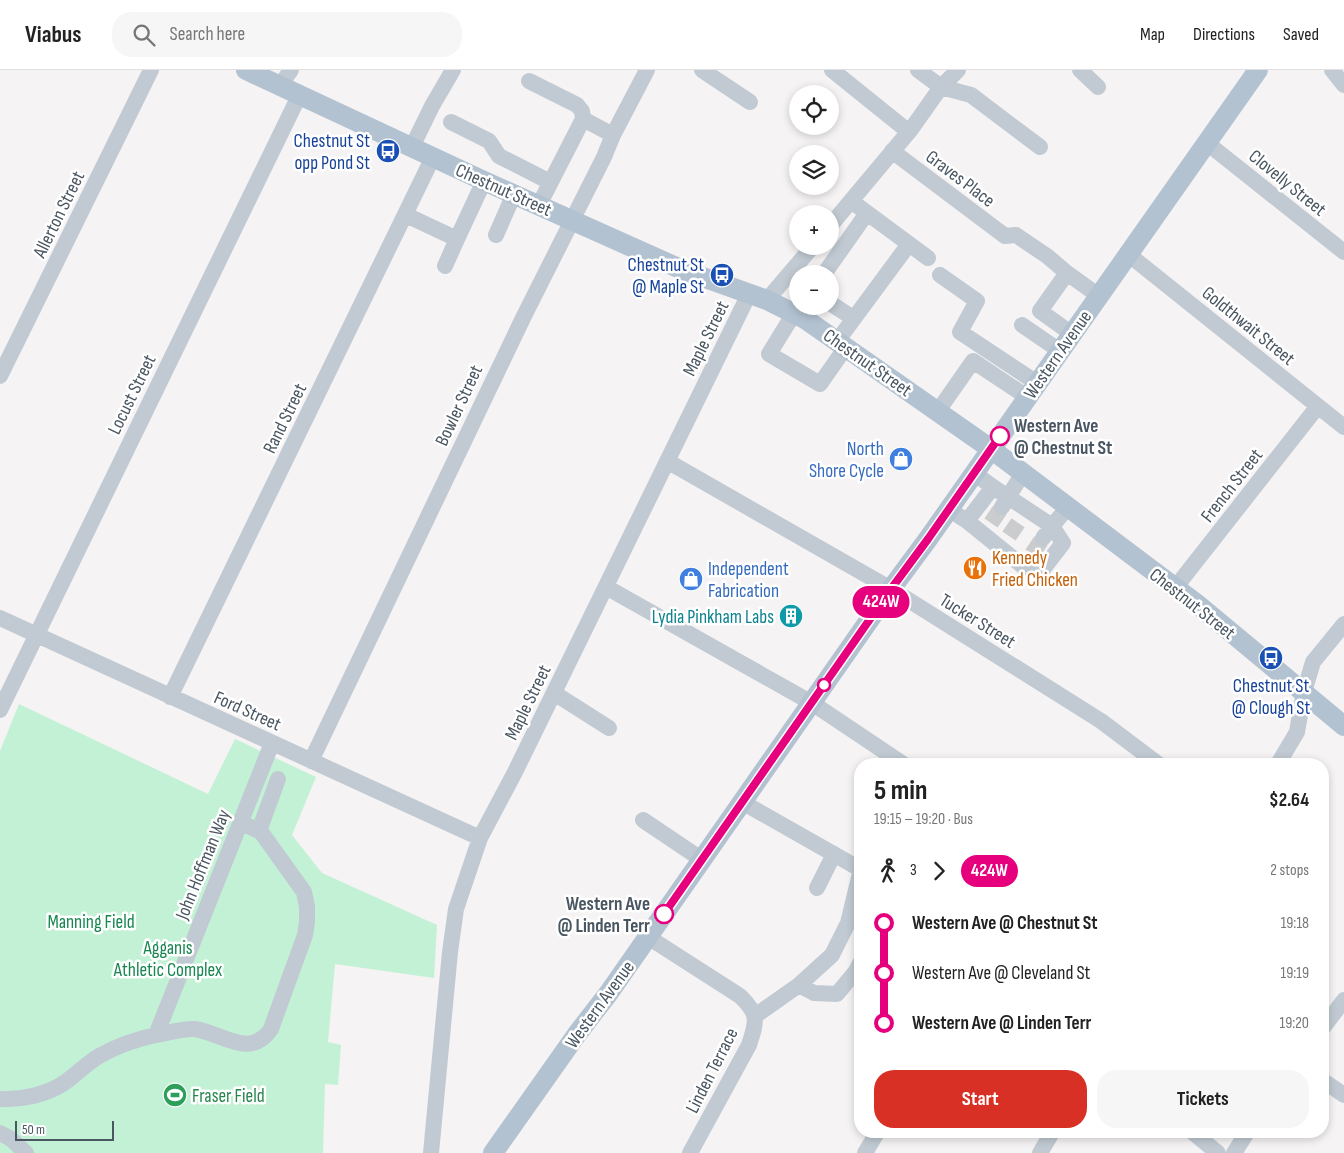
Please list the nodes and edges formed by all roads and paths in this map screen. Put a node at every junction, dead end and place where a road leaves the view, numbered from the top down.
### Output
1 (151, 70) edge
2 (246, 70) edge
3 (291, 70) edge
4 (453, 70) edge
5 (647, 70) edge
6 (702, 70) edge
7 (832, 70) edge
8 (918, 70) edge
9 (958, 70) edge
10 (1080, 70) edge
11 (1258, 70) edge
12 (1332, 70) edge
13 (529, 81) dead end
14 (1344, 85) edge
15 (279, 87) junction
16 (941, 87) junction
17 (1098, 87) dead end
18 (299, 96) junction
19 (750, 102) dead end
20 (583, 119) junction
21 (451, 122) dead end
22 (909, 132) junction
23 (613, 135) junction
24 (1207, 143) junction
25 (412, 147) junction
26 (1040, 147) dead end
27 (892, 151) junction
28 (433, 157) junction
29 (484, 181) junction
30 (550, 182) junction
31 (514, 194) junction
32 (851, 201) junction
33 (539, 205) junction
34 (867, 213) junction
35 (406, 215) junction
36 (839, 215) edge
37 (572, 219) junction
38 (496, 235) dead end
39 (457, 239) junction
40 (909, 244) junction
41 (1344, 252) edge
42 (1128, 254) junction
43 (803, 255) edge
44 (928, 258) dead end
45 (830, 265) edge
46 (445, 266) dead end
47 (1067, 273) junction
48 (940, 275) dead end
49 (1099, 296) junction
50 (758, 297) junction
51 (839, 309) edge
52 (789, 311) edge
53 (794, 315) edge
54 (797, 315) edge
55 (853, 318) junction
56 (1022, 325) dead end
57 (1072, 334) junction
58 (842, 343) junction
59 (1060, 351) junction
60 (0, 376) edge
61 (1032, 390) junction
62 (1318, 406) junction
63 (938, 411) junction
64 (1344, 427) edge
65 (991, 449) junction
66 (667, 460) junction
67 (974, 473) junction
68 (1023, 473) junction
69 (993, 487) junction
70 (1005, 502) junction
71 (1068, 507) junction
72 (950, 508) junction
73 (967, 521) junction
74 (1048, 532) junction
75 (606, 587) junction
76 (1175, 588) junction
77 (891, 589) junction
78 (0, 618) edge
79 (1344, 624) edge
80 (36, 635) junction
81 (1304, 692) junction
82 (554, 693) junction
83 (170, 697) junction
84 (812, 703) junction
85 (0, 710) edge
86 (1344, 726) edge
87 (609, 728) dead end
88 (272, 743) junction
89 (894, 758) edge
90 (1150, 758) edge
91 (1282, 758) edge
92 (311, 760) junction
93 (278, 779) dead end
94 (742, 802) junction
95 (642, 820) dead end
96 (240, 822) junction
97 (259, 831) junction
98 (480, 838) junction
99 (834, 854) junction
100 (701, 859) junction
101 (854, 866) edge
102 (817, 888) dead end
103 (854, 927) edge
104 (648, 937) junction
105 (854, 973) edge
106 (799, 985) junction
107 (1344, 1000) edge
108 (755, 1016) junction
109 (1329, 1020) edge
110 (156, 1035) junction
111 (1329, 1085) edge
112 (1344, 1095) edge
113 (0, 1099) edge
114 (0, 1133) edge
115 (874, 1138) edge
116 (1049, 1138) edge
117 (1200, 1138) edge
118 (1244, 1138) edge
119 (26, 1153) edge
120 (431, 1153) edge
121 (493, 1153) edge
122 (690, 1153) edge
123 (865, 1153) edge
124 (1040, 1153) edge
125 (1218, 1153) edge
126 (1234, 1153) edge

1 - 60 street, Allerton Street
2 - 15 main road, Chestnut Street
3 - 15 street
4 - 25 street
5 - 23 street, Bowler Street
6 - 19 street
7 - 22 street
8 - 16 street
9 - 16 street
10 - 17 street
11 - 24 main road, Western Avenue
12 - 14 street
13 - 20 street
15 - 18 main road, Chestnut Street
16 - 22 street
16 - 26 street
18 - 25 main road, Chestnut Street
18 - 80 street, Locust Street
20 - 23 street
20 - 30 street
21 - 30 street
22 - 27 street
23 - 37 street, Bowler Street
24 - 41 street, Clovelly Street
24 - 42 main road, Western Avenue
25 - 28 main road, Chestnut Street
27 - 32 street
27 - 47 street, Graves Place
28 - 29 main road, Chestnut Street
28 - 35 street, Rand Street
29 - 31 main road, Chestnut Street
29 - 39 street
30 - 33 street
31 - 33 main road, Chestnut Street
31 - 38 street
32 - 34 street
32 - 36 street
33 - 37 main road, Chestnut Street
34 - 40 street
34 - 45 street
35 - 39 street
35 - 83 street, Rand Street
37 - 50 main road, Chestnut Street
37 - 92 street, Bowler Street
39 - 46 street
40 - 44 street
40 - 55 street
42 - 49 main road, Western Avenue
42 - 62 street, Goldthwait Street
43 - 50 street, Maple Street
47 - 49 street
47 - 57 street
48 - 61 street
49 - 57 main road, Western Avenue
50 - 52 main road, Chestnut Street
50 - 66 street, Maple Street
51 - 55 street
53 - 58 street
54 - 58 main road, Chestnut Street
55 - 58 street
56 - 59 street
57 - 59 main road, Western Avenue
58 - 63 main road, Chestnut Street
59 - 61 main road, Western Avenue
61 - 63 street
61 - 65 main road, Western Avenue
62 - 64 street, Goldthwait Street
62 - 76 street, French Street
63 - 65 main road, Chestnut Street
65 - 67 main road, Western Avenue
65 - 68 main road, Chestnut Street
66 - 75 street, Maple Street
66 - 77 street, Tucker Street
67 - 69 street
67 - 72 main road, Western Avenue
68 - 70 street
68 - 71 main road, Chestnut Street
69 - 70 street
69 - 73 street
70 - 74 street
71 - 74 street
71 - 76 main road, Chestnut Street
72 - 73 street
72 - 77 main road, Western Avenue
73 - 74 street
75 - 82 street, Maple Street
75 - 84 street
76 - 81 main road, Chestnut Street
77 - 84 main road, Western Avenue
77 - 90 street, Tucker Street
78 - 80 street, Ford Street
79 - 81 street
80 - 83 street, Ford Street
80 - 85 street, Locust Street
81 - 86 main road, Chestnut Street
81 - 91 street
82 - 87 street
82 - 98 street, Maple Street
83 - 88 street, Ford Street
84 - 89 street
84 - 94 main road, Western Avenue
88 - 92 street, Ford Street
88 - 96 street, John Hoffman Way
92 - 98 street, Ford Street
93 - 97 street
94 - 99 street
94 - 100 main road, Western Avenue
95 - 100 street
96 - 97 street
96 - 110 street, John Hoffman Way
97 - 110 street
98 - 120 street, Maple Street
99 - 101 street
99 - 102 street
100 - 104 main road, Western Avenue
103 - 106 street
104 - 108 street, Linden Terrace
104 - 121 main road, Western Avenue
105 - 106 street
106 - 108 street
107 - 109 street
108 - 122 street, Linden Terrace
110 - 113 street
111 - 112 street
114 - 119 street
115 - 123 street
116 - 124 street
117 - 125 street
118 - 126 street

